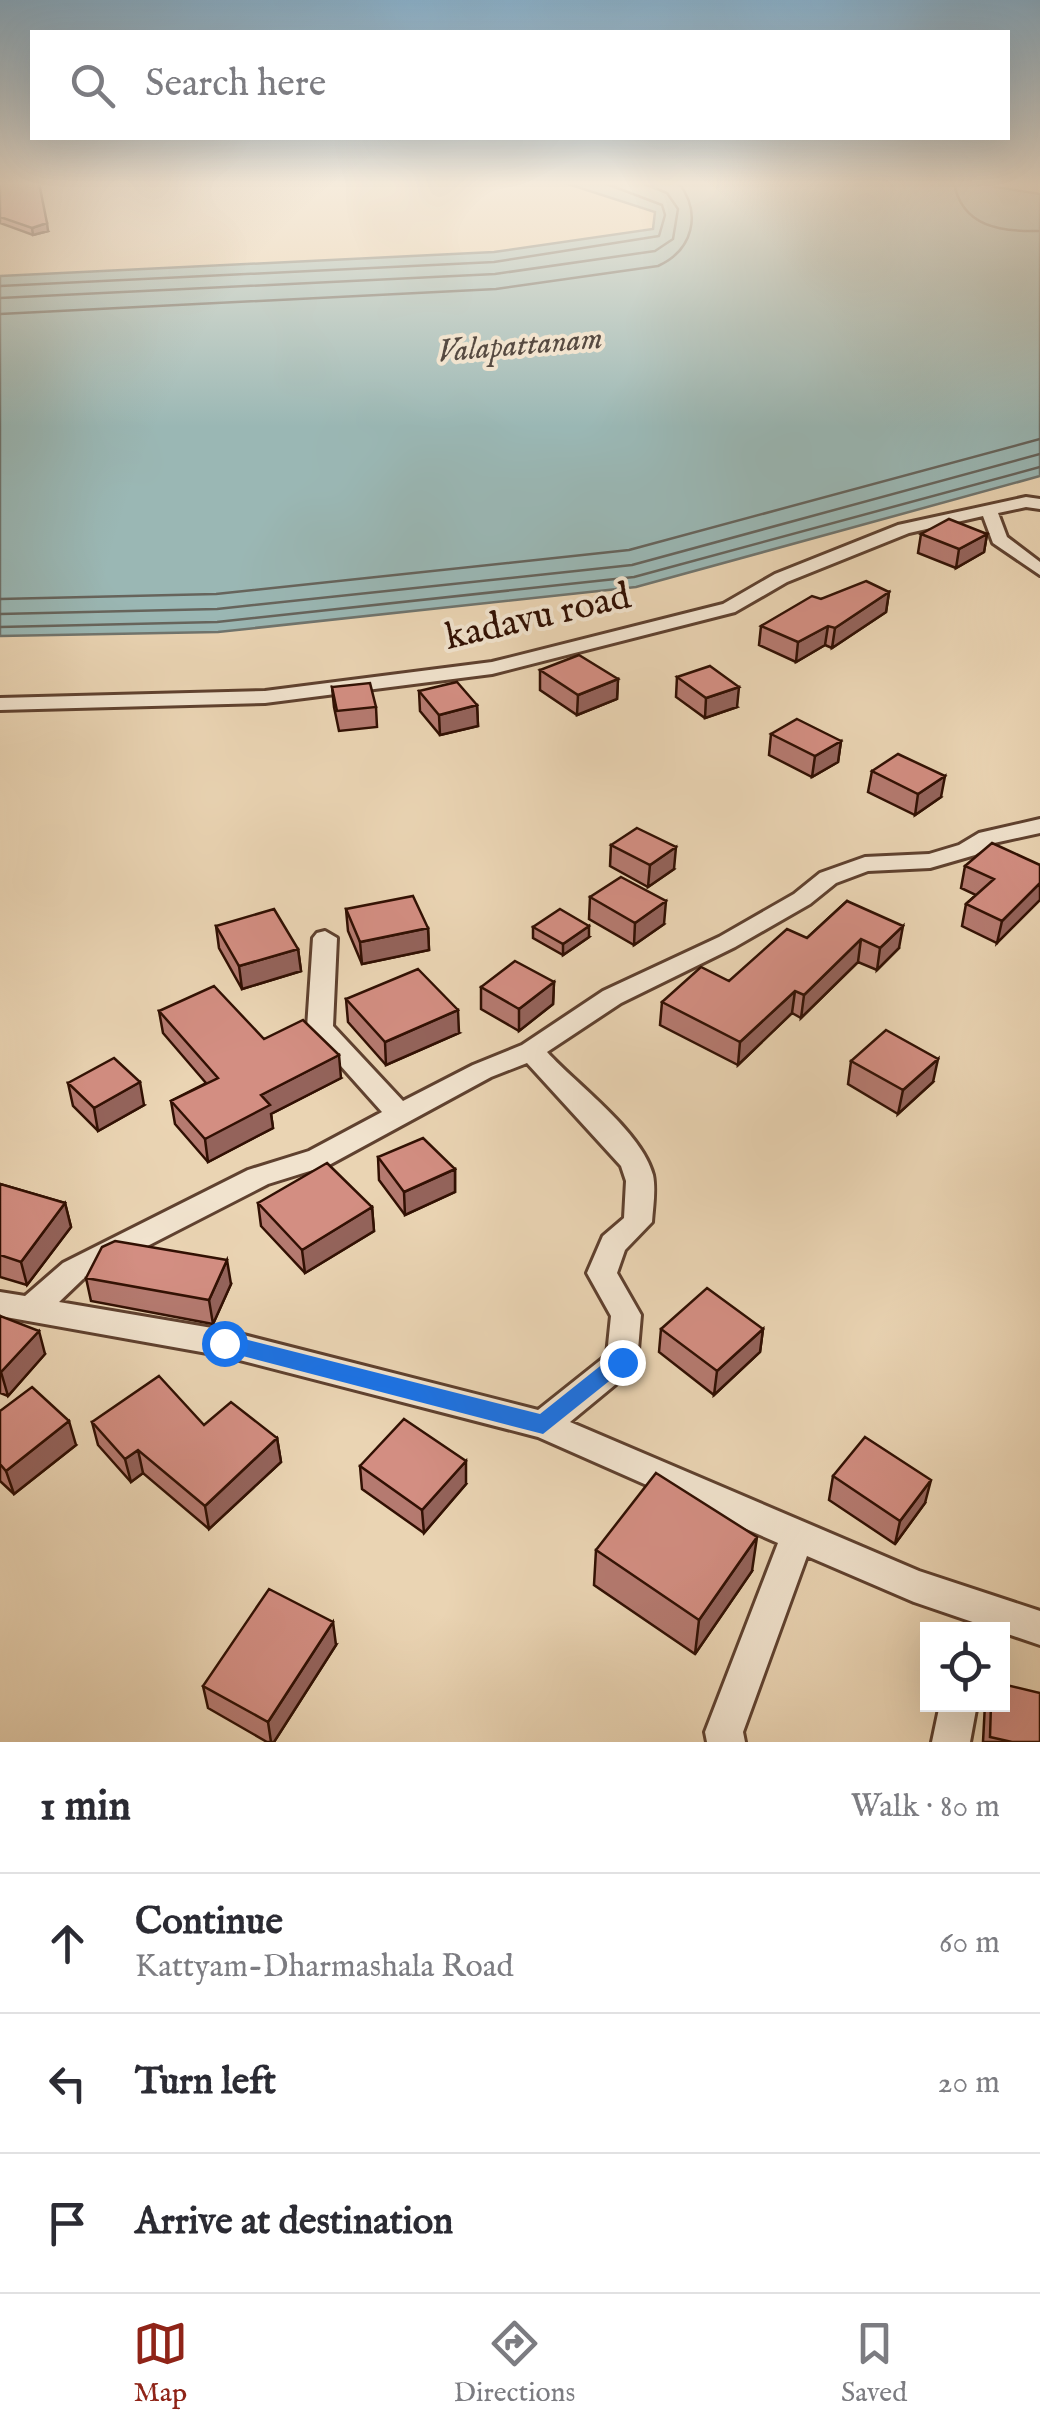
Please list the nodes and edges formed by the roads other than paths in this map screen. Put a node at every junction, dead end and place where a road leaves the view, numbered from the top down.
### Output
1 (1040, 504) edge
2 (988, 510) junction
3 (1040, 570) edge
4 (0, 704) edge
5 (1040, 826) edge
6 (325, 938) dead end
7 (532, 1051) junction
8 (400, 1115) junction
9 (16, 1306) edge
10 (543, 1424) junction
11 (798, 1535) junction
12 (978, 1619) edge
13 (1040, 1628) edge
14 (957, 1712) edge
15 (726, 1742) edge
16 (950, 1742) edge

1 - 2 street, kadavu road
2 - 3 street
2 - 4 street, kadavu road
5 - 7 street
6 - 8 street
7 - 8 street
7 - 10 street
8 - 9 street
9 - 10 street
10 - 11 street
11 - 12 street
11 - 15 street
12 - 13 street
14 - 16 street

